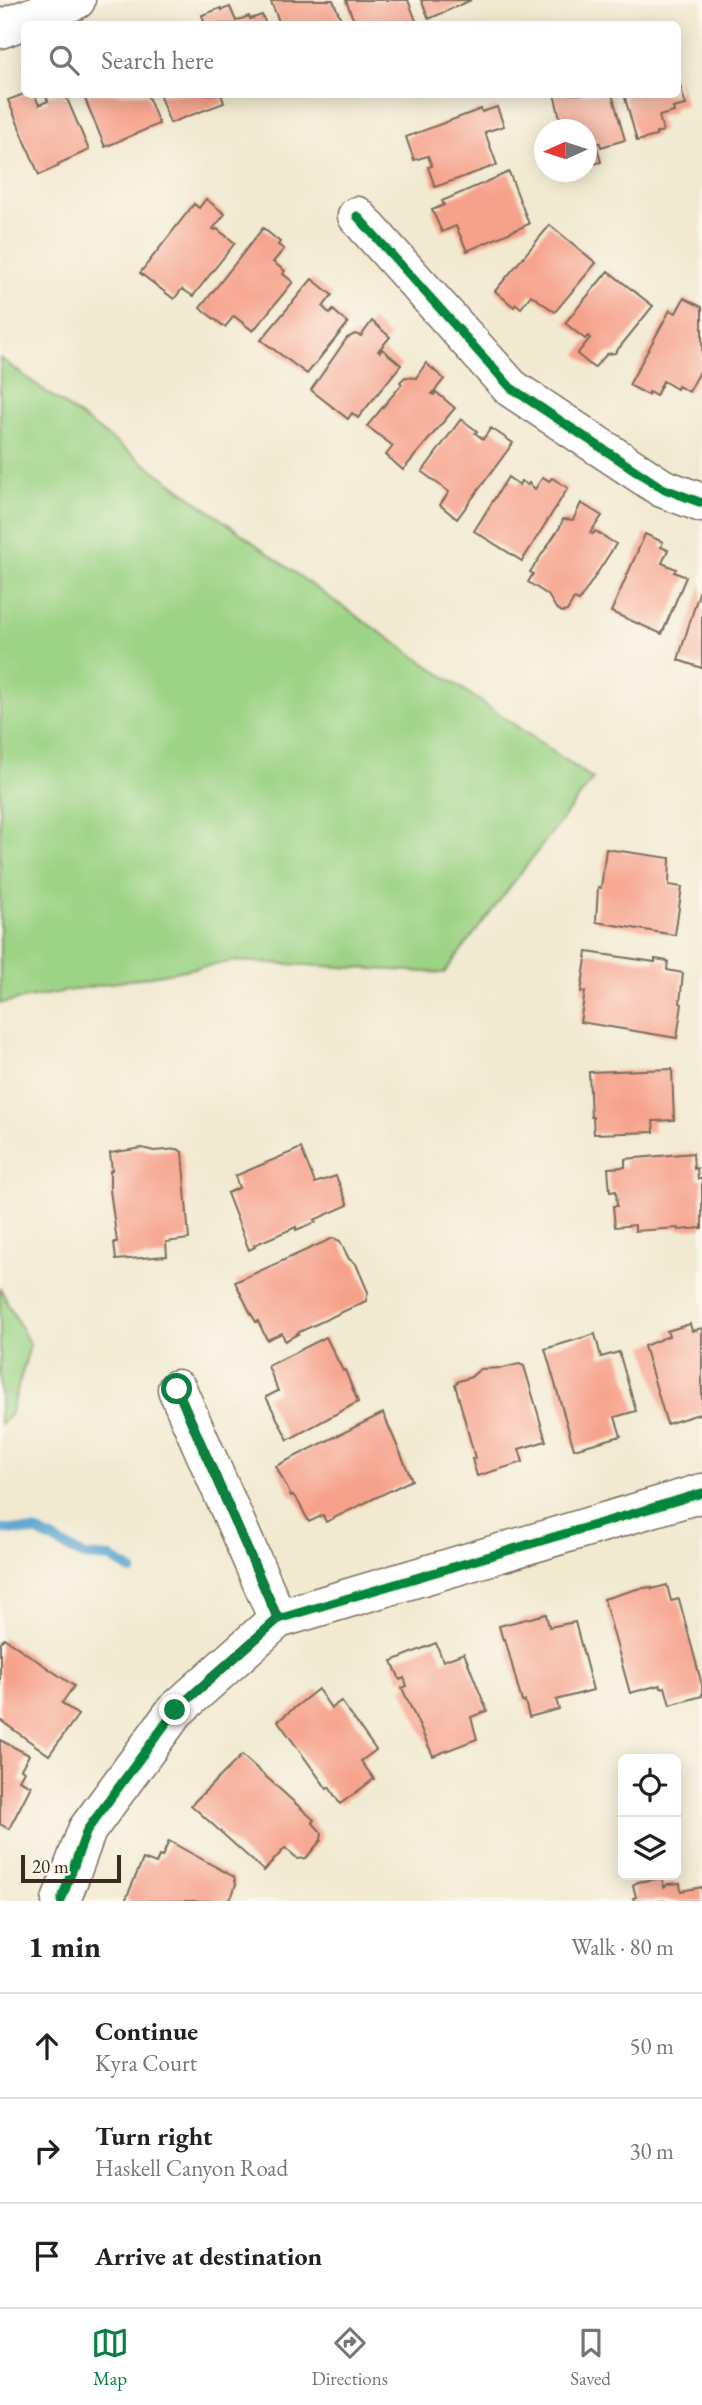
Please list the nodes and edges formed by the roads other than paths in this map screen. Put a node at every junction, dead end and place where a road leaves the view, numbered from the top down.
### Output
1 (76, 0) edge
2 (0, 29) edge
3 (357, 216) dead end
4 (702, 503) edge
5 (177, 1389) dead end
6 (702, 1493) edge
7 (278, 1619) junction
8 (61, 1901) edge

1 - 2 street
3 - 4 street
5 - 7 street
6 - 7 street
7 - 8 street

